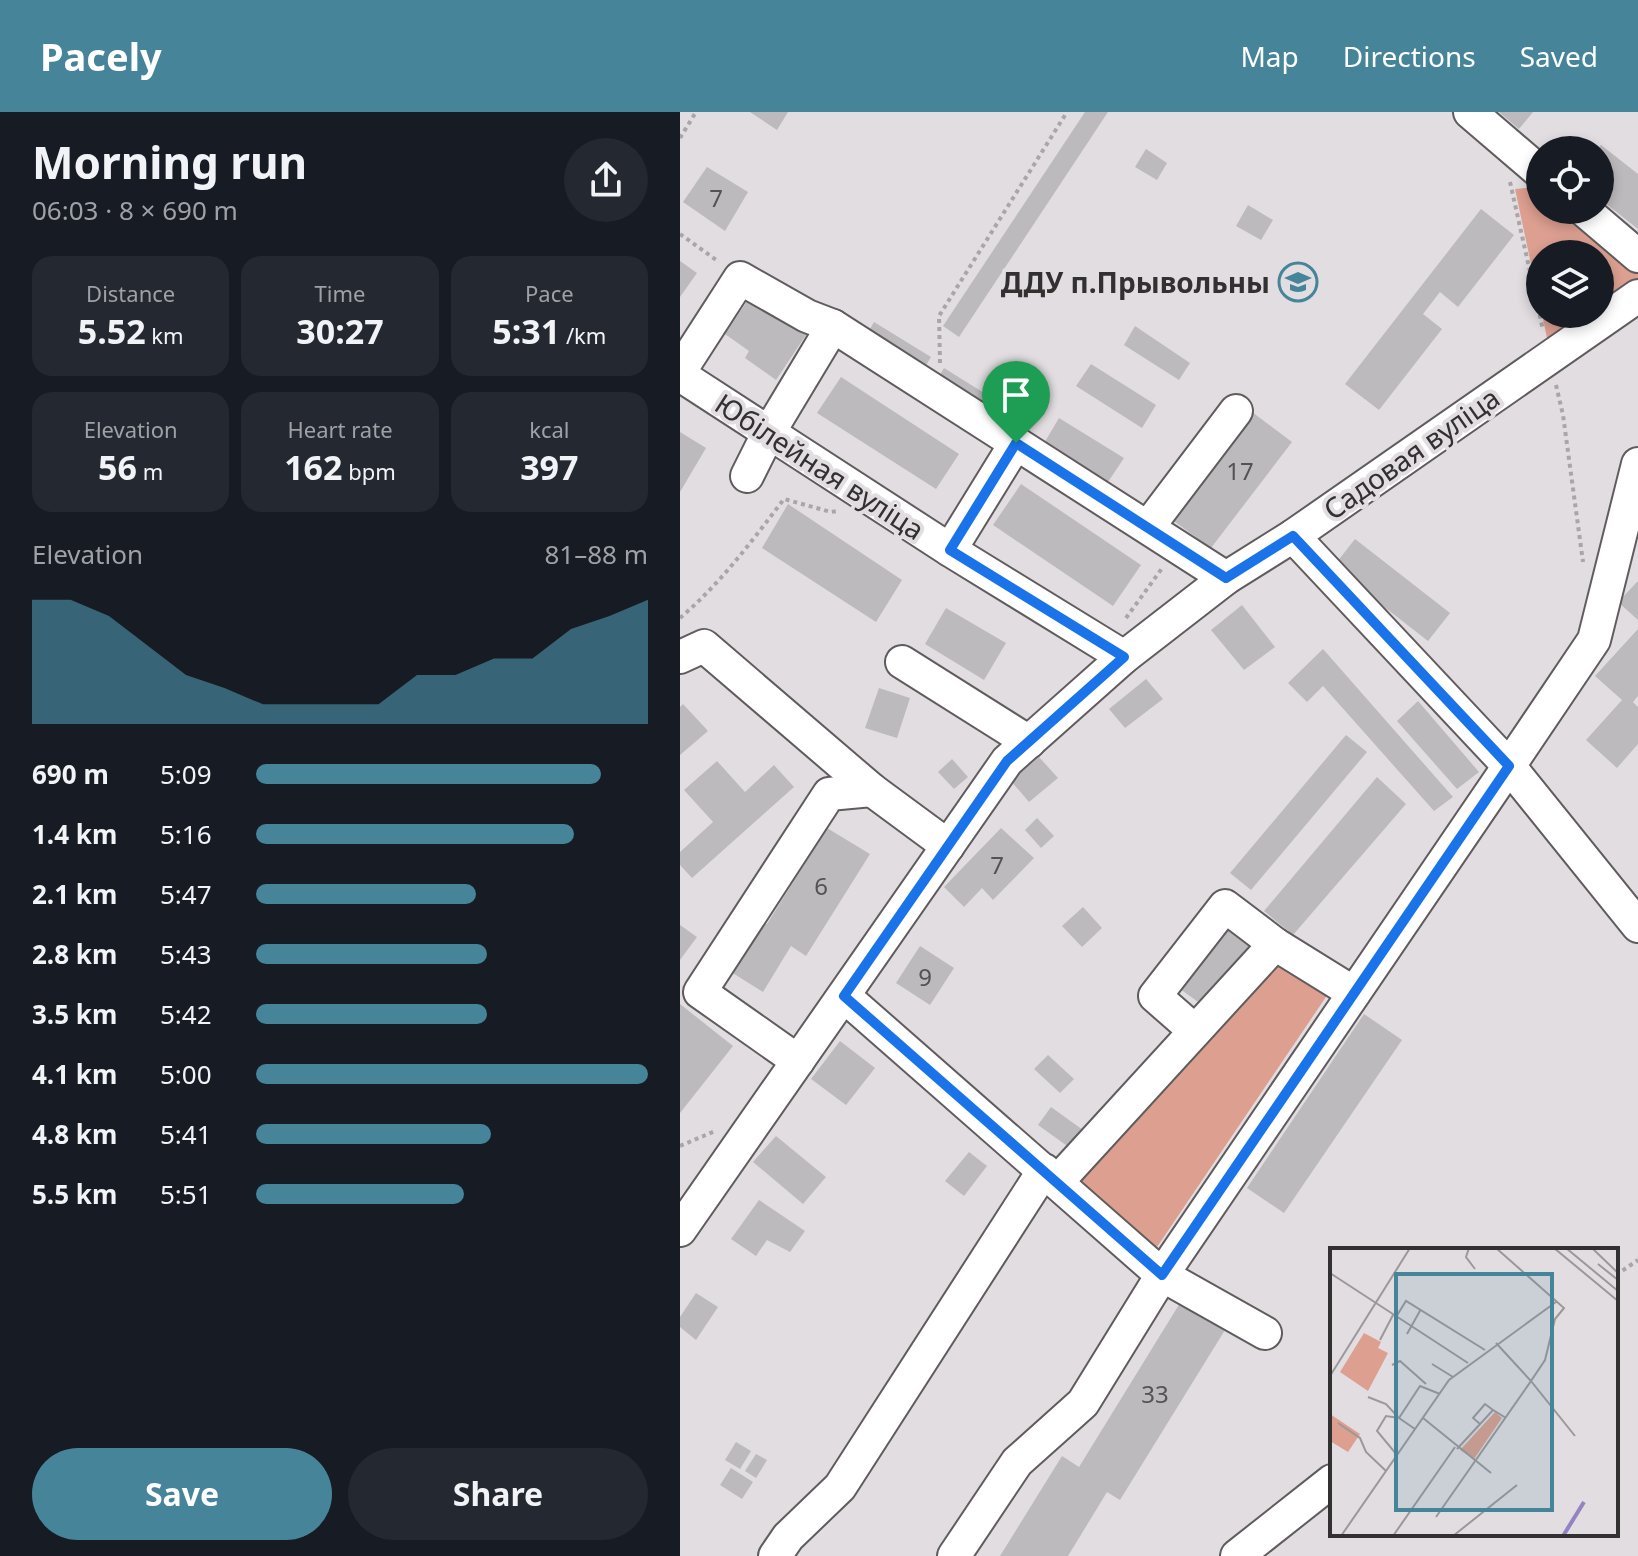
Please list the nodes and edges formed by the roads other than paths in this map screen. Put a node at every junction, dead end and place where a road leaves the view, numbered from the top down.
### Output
1 (1470, 112) edge
2 (1526, 160) edge
3 (1600, 224) edge
4 (1638, 256) edge
5 (1638, 296) edge
6 (833, 326) junction
7 (680, 373) edge
8 (1236, 411) dead end
9 (768, 434) junction
10 (1016, 443) junction
11 (1638, 464) edge
12 (747, 476) dead end
13 (1148, 527) junction
14 (1293, 536) junction
15 (950, 550) junction
16 (1226, 578) junction
17 (1115, 652) junction
18 (680, 657) edge
19 (902, 662) dead end
20 (1029, 742) junction
21 (1509, 766) junction
22 (872, 790) junction
23 (948, 846) junction
24 (1638, 926) edge
25 (1275, 944) junction
26 (687, 987) edge
27 (1354, 993) junction
28 (844, 996) junction
29 (1195, 1031) junction
30 (798, 1061) junction
31 (1051, 1176) junction
32 (681, 1224) edge
33 (1162, 1275) junction
34 (1265, 1333) dead end
35 (1330, 1483) edge
36 (775, 1556) edge
37 (954, 1556) edge
38 (1237, 1556) edge

1 - 2 street
3 - 4 street
5 - 14 street, Садовая вуліца
6 - 7 street
6 - 9 street
6 - 10 street
7 - 9 street, Юбілейная вуліца
8 - 13 street
9 - 12 street
9 - 15 street, Юбілейная вуліца
10 - 13 street
10 - 15 street
11 - 21 street
13 - 16 street
14 - 16 street, Садовая вуліца
14 - 21 street
15 - 17 street, Юбілейная вуліца
16 - 17 street, Садовая вуліца
17 - 20 street, Садовая вуліца
18 - 22 street
19 - 20 street
20 - 23 street, Садовая вуліца
21 - 24 street
21 - 27 street
22 - 23 street
22 - 26 street
23 - 28 street, Садовая вуліца
25 - 27 street
25 - 29 street
25 - 29 street
26 - 30 street
27 - 33 street
28 - 30 street, Садовая вуліца
28 - 31 street
29 - 31 street
30 - 32 street, Садовая вуліца
31 - 33 street
31 - 36 street
33 - 34 street
33 - 37 street
35 - 38 street

